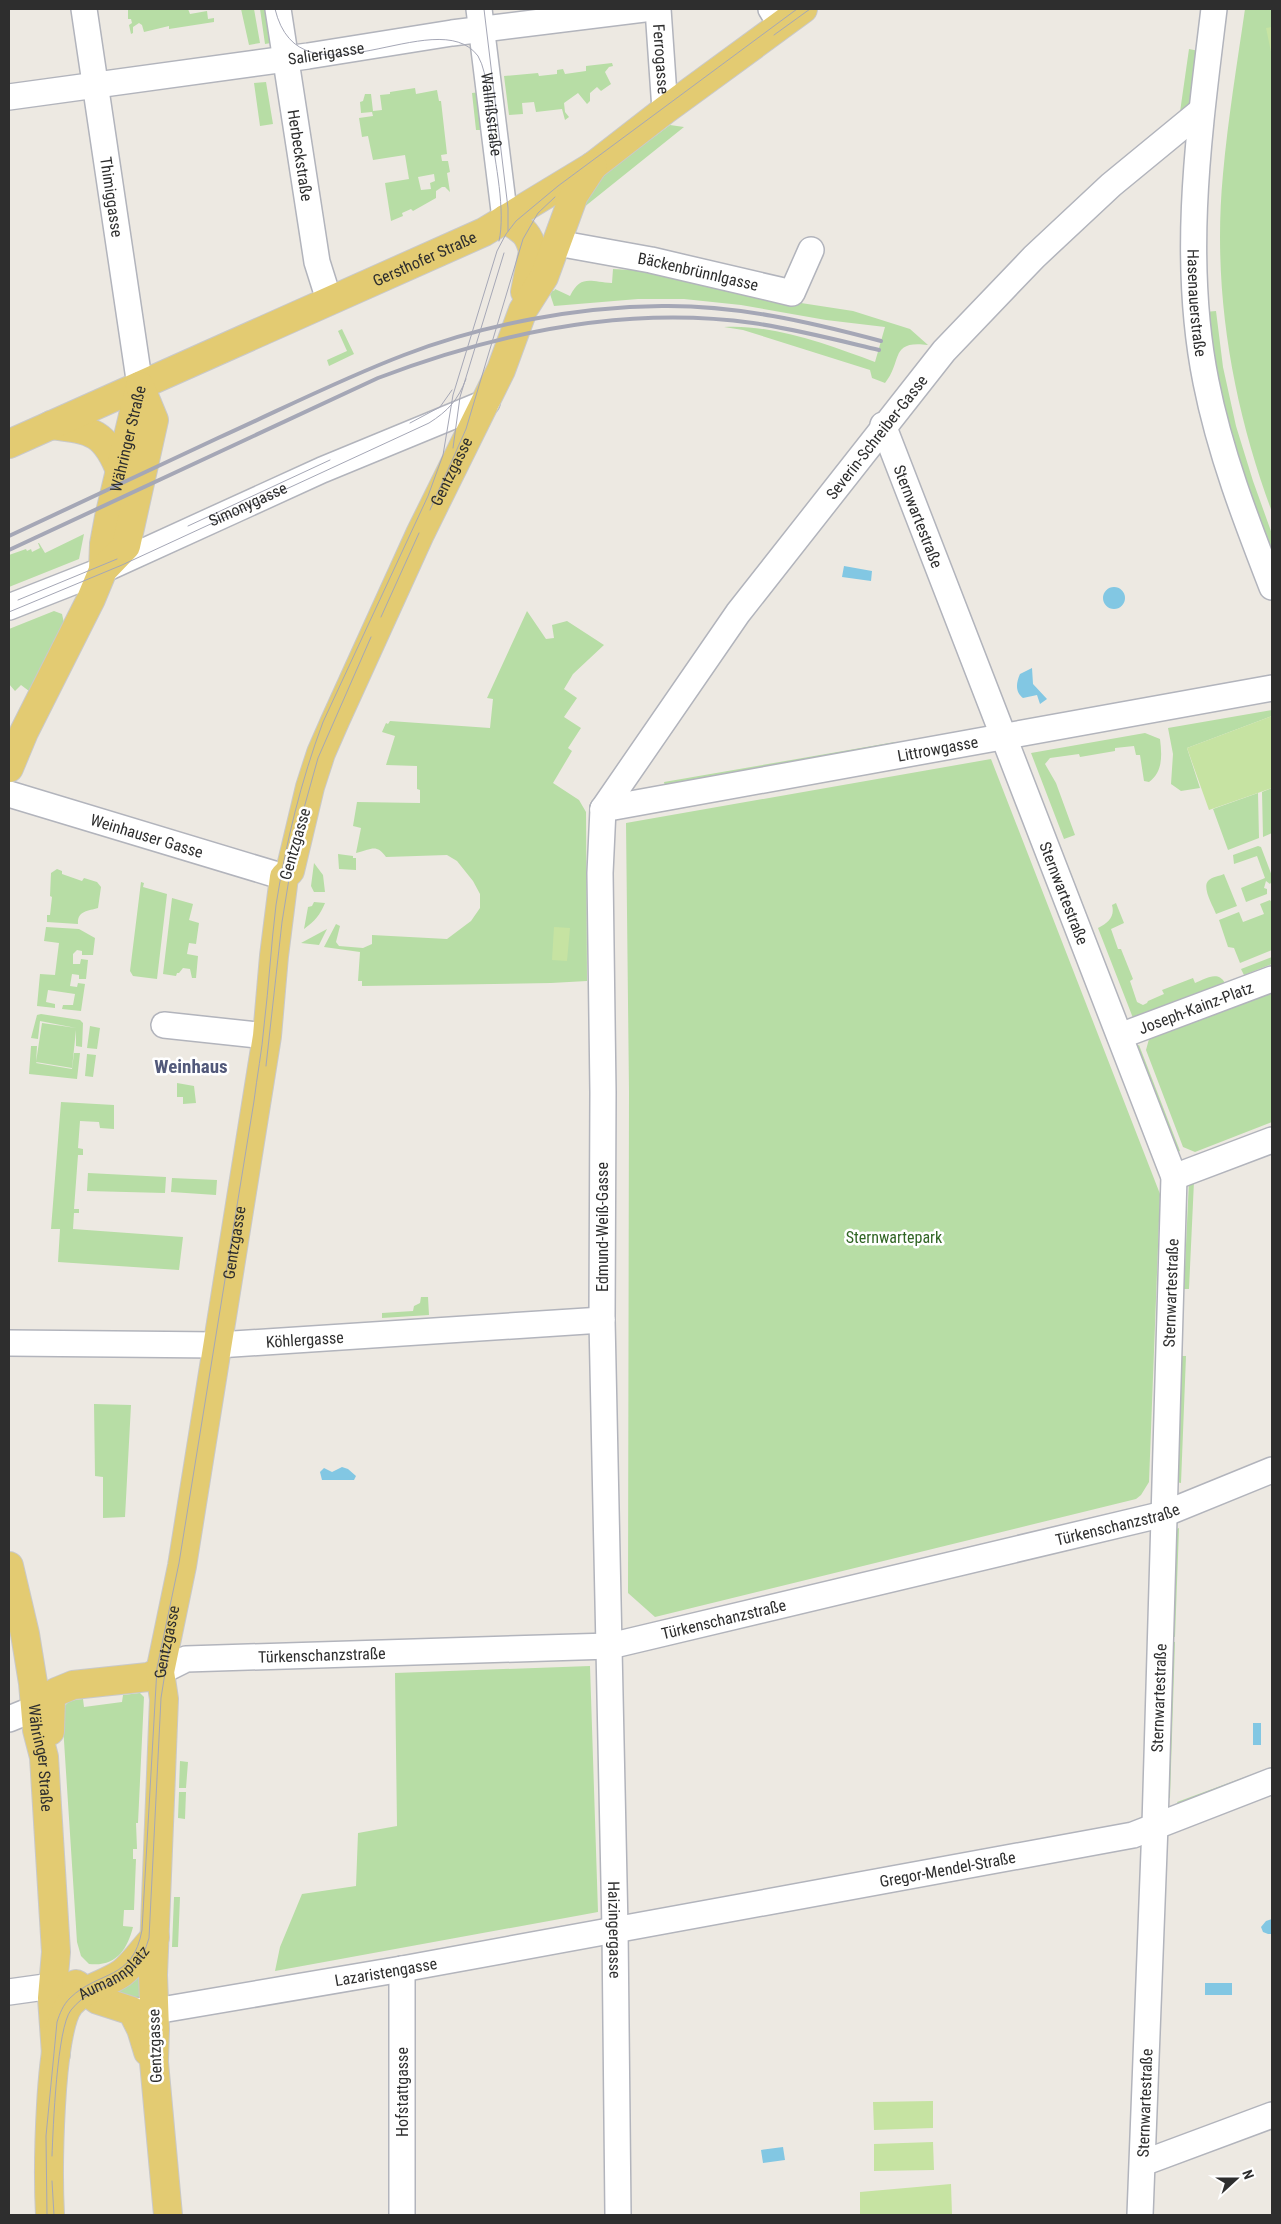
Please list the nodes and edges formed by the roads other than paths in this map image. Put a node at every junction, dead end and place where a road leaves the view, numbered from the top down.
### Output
1 (84, 9) edge
2 (278, 9) edge
3 (644, 9) edge
4 (658, 9) edge
5 (803, 9) edge
6 (1214, 9) edge
7 (776, 17) edge
8 (480, 19) edge
9 (286, 59) junction
10 (96, 85) junction
11 (9, 97) edge
12 (665, 110) junction
13 (1201, 111) junction
14 (593, 166) junction
15 (505, 219) junction
16 (557, 243) junction
17 (811, 250) dead end
18 (329, 300) junction
19 (520, 317) junction
20 (140, 386) junction
21 (487, 402) junction
22 (51, 425) junction
23 (883, 425) junction
24 (9, 444) edge
25 (121, 473) junction
26 (103, 570) junction
27 (1272, 587) edge
28 (9, 607) edge
29 (1272, 688) edge
30 (1003, 737) junction
31 (9, 768) edge
32 (9, 794) edge
33 (603, 808) junction
34 (284, 877) junction
35 (1272, 979) edge
36 (164, 1025) dead end
37 (267, 1036) junction
38 (1120, 1036) junction
39 (1272, 1140) edge
40 (1174, 1177) junction
41 (602, 1320) junction
42 (9, 1343) edge
43 (218, 1345) junction
44 (1272, 1470) edge
45 (1164, 1514) junction
46 (9, 1566) edge
47 (610, 1646) junction
48 (160, 1672) junction
49 (36, 1708) junction
50 (9, 1719) edge
51 (44, 1757) junction
52 (1272, 1782) edge
53 (1155, 1825) junction
54 (615, 1929) junction
55 (155, 1937) junction
56 (56, 1952) junction
57 (402, 1969) junction
58 (52, 1986) junction
59 (9, 1992) edge
60 (85, 1992) junction
61 (143, 2011) junction
62 (56, 2054) junction
63 (154, 2062) joint
64 (1272, 2115) edge
65 (1142, 2163) junction
66 (50, 2215) edge
67 (168, 2215) edge
68 (402, 2215) edge
69 (618, 2215) edge
70 (1140, 2215) edge

1 - 10 street, Thimiggasse
2 - 9 street, Herbeckstraße
3 - 8 street, Salierigasse
4 - 12 street, Ferrogasse
5 - 7 main road, Gersthofer Straße
6 - 13 street, Hasenauerstraße
7 - 12 main road, Gersthofer Straße
8 - 9 street, Salierigasse
8 - 15 street, Wallrißstraße
9 - 10 street, Salierigasse
9 - 18 street, Herbeckstraße
10 - 11 street, Salierigasse
10 - 20 street, Thimiggasse
12 - 14 main road, Gersthofer Straße
13 - 23 street, Severin-Schreiber-Gasse
13 - 27 street, Hasenauerstraße
14 - 15 main road, Gersthofer Straße
14 - 16 main road, Gentzgasse
15 - 18 main road, Gersthofer Straße
15 - 19 main road, Gentzgasse
16 - 17 street, Bäckenbrünnlgasse
16 - 19 main road, Gentzgasse
18 - 20 main road, Gersthofer Straße
19 - 21 main road, Gentzgasse
20 - 22 main road, Gersthofer Straße
20 - 25 main road, Währinger Straße
20 - 26 main road, Währinger Straße
21 - 26 street, Simonygasse
21 - 34 main road, Gentzgasse
22 - 24 main road, Gersthofer Straße
22 - 25 main road
23 - 30 street, Sternwartestraße
23 - 33 street, Severin-Schreiber-Gasse
25 - 26 main road, Währinger Straße
26 - 28 street, Simonygasse
26 - 31 main road, Währinger Straße
29 - 30 street, Littrowgasse
30 - 33 street, Littrowgasse
30 - 38 street, Sternwartestraße
32 - 34 street, Weinhauser Gasse
33 - 41 street, Edmund-Weiß-Gasse
34 - 37 main road, Gentzgasse
35 - 38 street, Joseph-Kainz-Platz
36 - 37 street
37 - 43 main road, Gentzgasse
38 - 40 street, Sternwartestraße
39 - 40 street
40 - 45 street, Sternwartestraße
41 - 43 street, Köhlergasse
41 - 47 street, Edmund-Weiß-Gasse
42 - 43 street, Köhlergasse
43 - 48 main road, Gentzgasse
44 - 45 street, Türkenschanzstraße
45 - 47 street, Türkenschanzstraße
45 - 53 street, Sternwartestraße
46 - 49 main road, Währinger Straße
47 - 48 street, Türkenschanzstraße
47 - 54 street, Haizingergasse
48 - 51 main road
48 - 55 main road, Gentzgasse
49 - 50 street
49 - 51 main road, Währinger Straße
51 - 56 main road, Währinger Straße
52 - 53 street, Gregor-Mendel-Straße
53 - 54 street, Gregor-Mendel-Straße
53 - 65 street, Sternwartestraße
54 - 57 street, Lazaristengasse
54 - 69 street, Haizingergasse
55 - 60 main road, Aumannplatz
55 - 61 main road, Gentzgasse
56 - 58 main road, Währinger Straße
56 - 60 main road, Währinger Straße
57 - 61 street, Lazaristengasse
57 - 68 street, Hofstattgasse
58 - 59 street
58 - 62 main road, Währinger Straße
60 - 61 main road, Aumannplatz
60 - 62 main road, Währinger Straße
61 - 63 main road, Aumannplatz
62 - 66 main road, Währinger Straße
63 - 67 main road, Gentzgasse
64 - 65 street
65 - 70 street, Sternwartestraße

